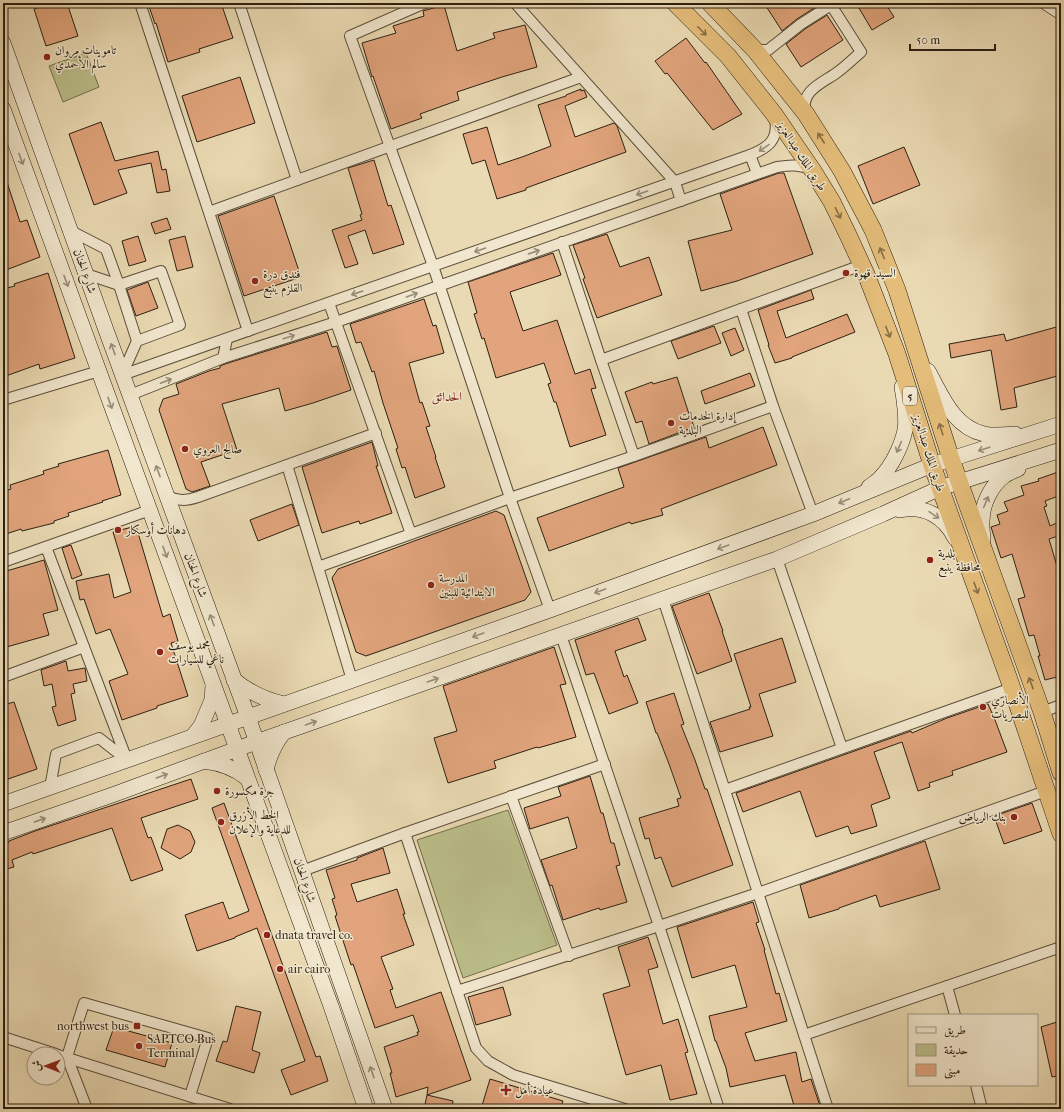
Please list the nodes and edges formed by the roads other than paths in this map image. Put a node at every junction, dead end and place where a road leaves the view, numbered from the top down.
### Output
1 (140, 3) edge
2 (239, 3) edge
3 (425, 3) edge
4 (515, 3) edge
5 (674, 3) edge
6 (710, 3) edge
7 (1048, 3) edge
8 (1061, 12) edge
9 (3, 43) edge
10 (755, 50) junction
11 (581, 77) junction
12 (3, 109) edge
13 (774, 114) junction
14 (806, 114) junction
15 (390, 146) junction
16 (750, 155) junction
17 (813, 171) junction
18 (757, 173) junction
19 (297, 180) junction
20 (675, 182) junction
21 (681, 201) junction
22 (209, 212) junction
23 (71, 231) junction
24 (562, 242) junction
25 (862, 265) junction
26 (434, 266) junction
27 (86, 274) junction
28 (119, 285) junction
29 (440, 285) junction
30 (329, 303) junction
31 (741, 309) junction
32 (336, 322) junction
33 (248, 331) junction
34 (227, 339) junction
35 (137, 341) junction
36 (915, 348) junction
37 (897, 354) junction
38 (223, 358) junction
39 (601, 360) junction
40 (99, 371) junction
41 (122, 375) junction
42 (130, 395) junction
43 (3, 400) edge
44 (773, 406) junction
45 (1061, 424) edge
46 (376, 433) junction
47 (1034, 433) junction
48 (1061, 450) edge
49 (634, 456) junction
50 (1040, 456) junction
51 (951, 459) junction
52 (287, 465) junction
53 (932, 465) junction
54 (959, 482) junction
55 (940, 488) junction
56 (860, 494) junction
57 (167, 496) junction
58 (510, 498) junction
59 (150, 510) junction
60 (813, 514) junction
61 (883, 514) junction
62 (411, 534) junction
63 (46, 547) junction
64 (985, 554) junction
65 (776, 559) junction
66 (3, 562) edge
67 (968, 565) junction
68 (318, 567) junction
69 (663, 599) junction
70 (550, 610) junction
71 (561, 635) junction
72 (84, 647) junction
73 (3, 677) edge
74 (234, 680) junction
75 (352, 680) junction
76 (213, 685) junction
77 (1012, 688) junction
78 (284, 704) junction
79 (1061, 705) edge
80 (1042, 712) junction
81 (248, 717) junction
82 (228, 724) junction
83 (284, 732) junction
84 (193, 736) junction
85 (256, 742) junction
86 (842, 748) junction
87 (237, 749) junction
88 (127, 760) junction
89 (203, 761) junction
90 (604, 764) junction
91 (266, 770) junction
92 (1061, 773) edge
93 (247, 778) junction
94 (50, 788) junction
95 (724, 790) junction
96 (1046, 790) junction
97 (511, 796) junction
98 (3, 804) edge
99 (3, 833) edge
100 (405, 833) junction
101 (1061, 834) edge
102 (302, 872) junction
103 (758, 893) junction
104 (659, 926) junction
105 (1061, 947) edge
106 (568, 956) junction
107 (947, 986) junction
108 (457, 991) junction
109 (955, 1014) edge
110 (804, 1035) junction
111 (3, 1037) edge
112 (32, 1046) edge
113 (64, 1046) edge
114 (66, 1057) edge
115 (66, 1067) edge
116 (976, 1086) edge
117 (190, 1096) junction
118 (87, 1109) edge
119 (230, 1109) edge
120 (366, 1109) edge
121 (385, 1109) edge
122 (625, 1109) edge
123 (719, 1109) edge
124 (828, 1109) edge
125 (981, 1109) edge

1 - 22 street
2 - 19 street
3 - 15 street
4 - 11 street
5 -> 13 highway, طريق الملك عبدالعزيز / 5
6 - 10 highway, طريق الملك عبدالعزيز / 5
7 - 8 main road
9 - 23 main road, شارع الحنان
10 - 14 highway, طريق الملك عبدالعزيز / 5
10 - 14 street
11 - 15 street
11 - 20 street
12 -> 40 main road, شارع الحنان
13 -> 16 street
13 - 17 highway, طريق الملك عبدالعزيز / 5
36 -> 14 highway, طريق الملك عبدالعزيز / 5
15 - 19 street
15 - 26 street
16 - 18 street
16 - 20 street
17 - 18 street
17 -> 25 highway, طريق الملك عبدالعزيز / 5
18 - 21 street
19 - 22 street
20 - 21 street
20 -> 26 street
21 - 24 street
22 - 33 street
23 - 27 main road, شارع الحنان
23 - 28 street
29 -> 24 street
24 - 39 street
25 - 31 street
25 -> 37 highway, طريق الملك عبدالعزيز / 5
26 - 29 street
26 -> 30 street
27 - 28 street
41 -> 27 main road, شارع الحنان
28 - 35 street
28 - 35 street
32 -> 29 street
29 - 58 street
30 - 32 street
30 - 33 street
31 - 39 street
31 - 44 street
38 -> 32 street
32 - 46 street
33 - 34 street
34 - 38 street
34 - 41 street
35 - 41 street
36 - 47 main road
51 -> 36 highway, طريق الملك عبدالعزيز / 5
37 - 53 highway, طريق الملك عبدالعزيز / 5
37 -> 56 main road
42 -> 38 street
39 - 49 street
40 - 43 street
40 -> 59 main road, شارع الحنان
41 - 42 main road, شارع الحنان
57 -> 42 main road, شارع الحنان
44 - 49 street
44 - 60 street
45 - 47 main road
46 - 52 street
46 - 62 street
47 -> 51 main road
48 - 50 main road
49 - 58 street
50 - 54 main road
64 -> 50 main road
51 - 53 main road
51 - 54 highway, طريق الملك عبدالعزيز / 5
52 - 57 street
52 - 68 street
53 - 55 highway, طريق الملك عبدالعزيز / 5
53 - 56 main road
54 - 55 main road
54 - 64 highway, طريق الملك عبدالعزيز / 5
55 - 61 main road
55 - 67 highway, طريق الملك عبدالعزيز / 5
56 -> 60 main road
74 -> 57 main road, شارع الحنان
58 - 62 street
58 - 70 street
59 - 63 street
59 -> 76 main road, شارع الحنان
60 -> 70 main road
61 - 65 main road
61 -> 67 main road
62 - 68 street
63 - 66 street
63 - 72 street
80 -> 64 highway, طريق الملك عبدالعزيز / 5
65 - 69 main road
65 - 86 street
67 -> 77 highway, طريق الملك عبدالعزيز / 5
68 - 75 street
69 - 71 main road
69 - 95 street
70 -> 75 main road
83 -> 71 main road
71 - 90 street
72 - 73 street
72 - 88 street
74 - 78 main road
74 - 81 main road, شارع الحنان
75 - 78 main road
76 - 82 main road, شارع الحنان
76 - 84 main road
77 - 86 street
77 - 96 highway, طريق الملك عبدالعزيز / 5
78 - 81 main road
79 - 80 street
80 - 92 highway, طريق الملك عبدالعزيز / 5
81 - 82 main road
81 - 85 main road, شارع الحنان
82 - 84 main road
82 - 87 main road, شارع الحنان
83 - 85 main road
83 - 91 main road
84 - 88 main road
85 - 87 main road
85 - 91 main road, شارع الحنان
86 - 95 street
87 - 89 main road
87 - 93 main road, شارع الحنان
88 - 94 main road
88 - 94 street
89 - 93 main road
99 -> 89 main road
90 - 97 street
90 - 104 street
91 - 102 main road, شارع الحنان
93 - 120 main road, شارع الحنان
94 - 98 main road
95 - 103 street
96 - 101 highway, طريق الملك عبدالعزيز / 5
96 - 103 street
97 - 100 street
97 - 106 street
100 - 102 street
100 - 108 street
121 -> 102 main road, شارع الحنان
103 - 104 street
103 - 110 street
104 - 106 street
104 - 123 street
105 - 107 street
106 - 108 street
107 - 109 street
107 - 110 street
108 - 122 street
110 - 124 street
111 - 112 street
113 - 117 street
114 - 117 street
115 - 118 street
116 - 125 street
117 - 119 street

